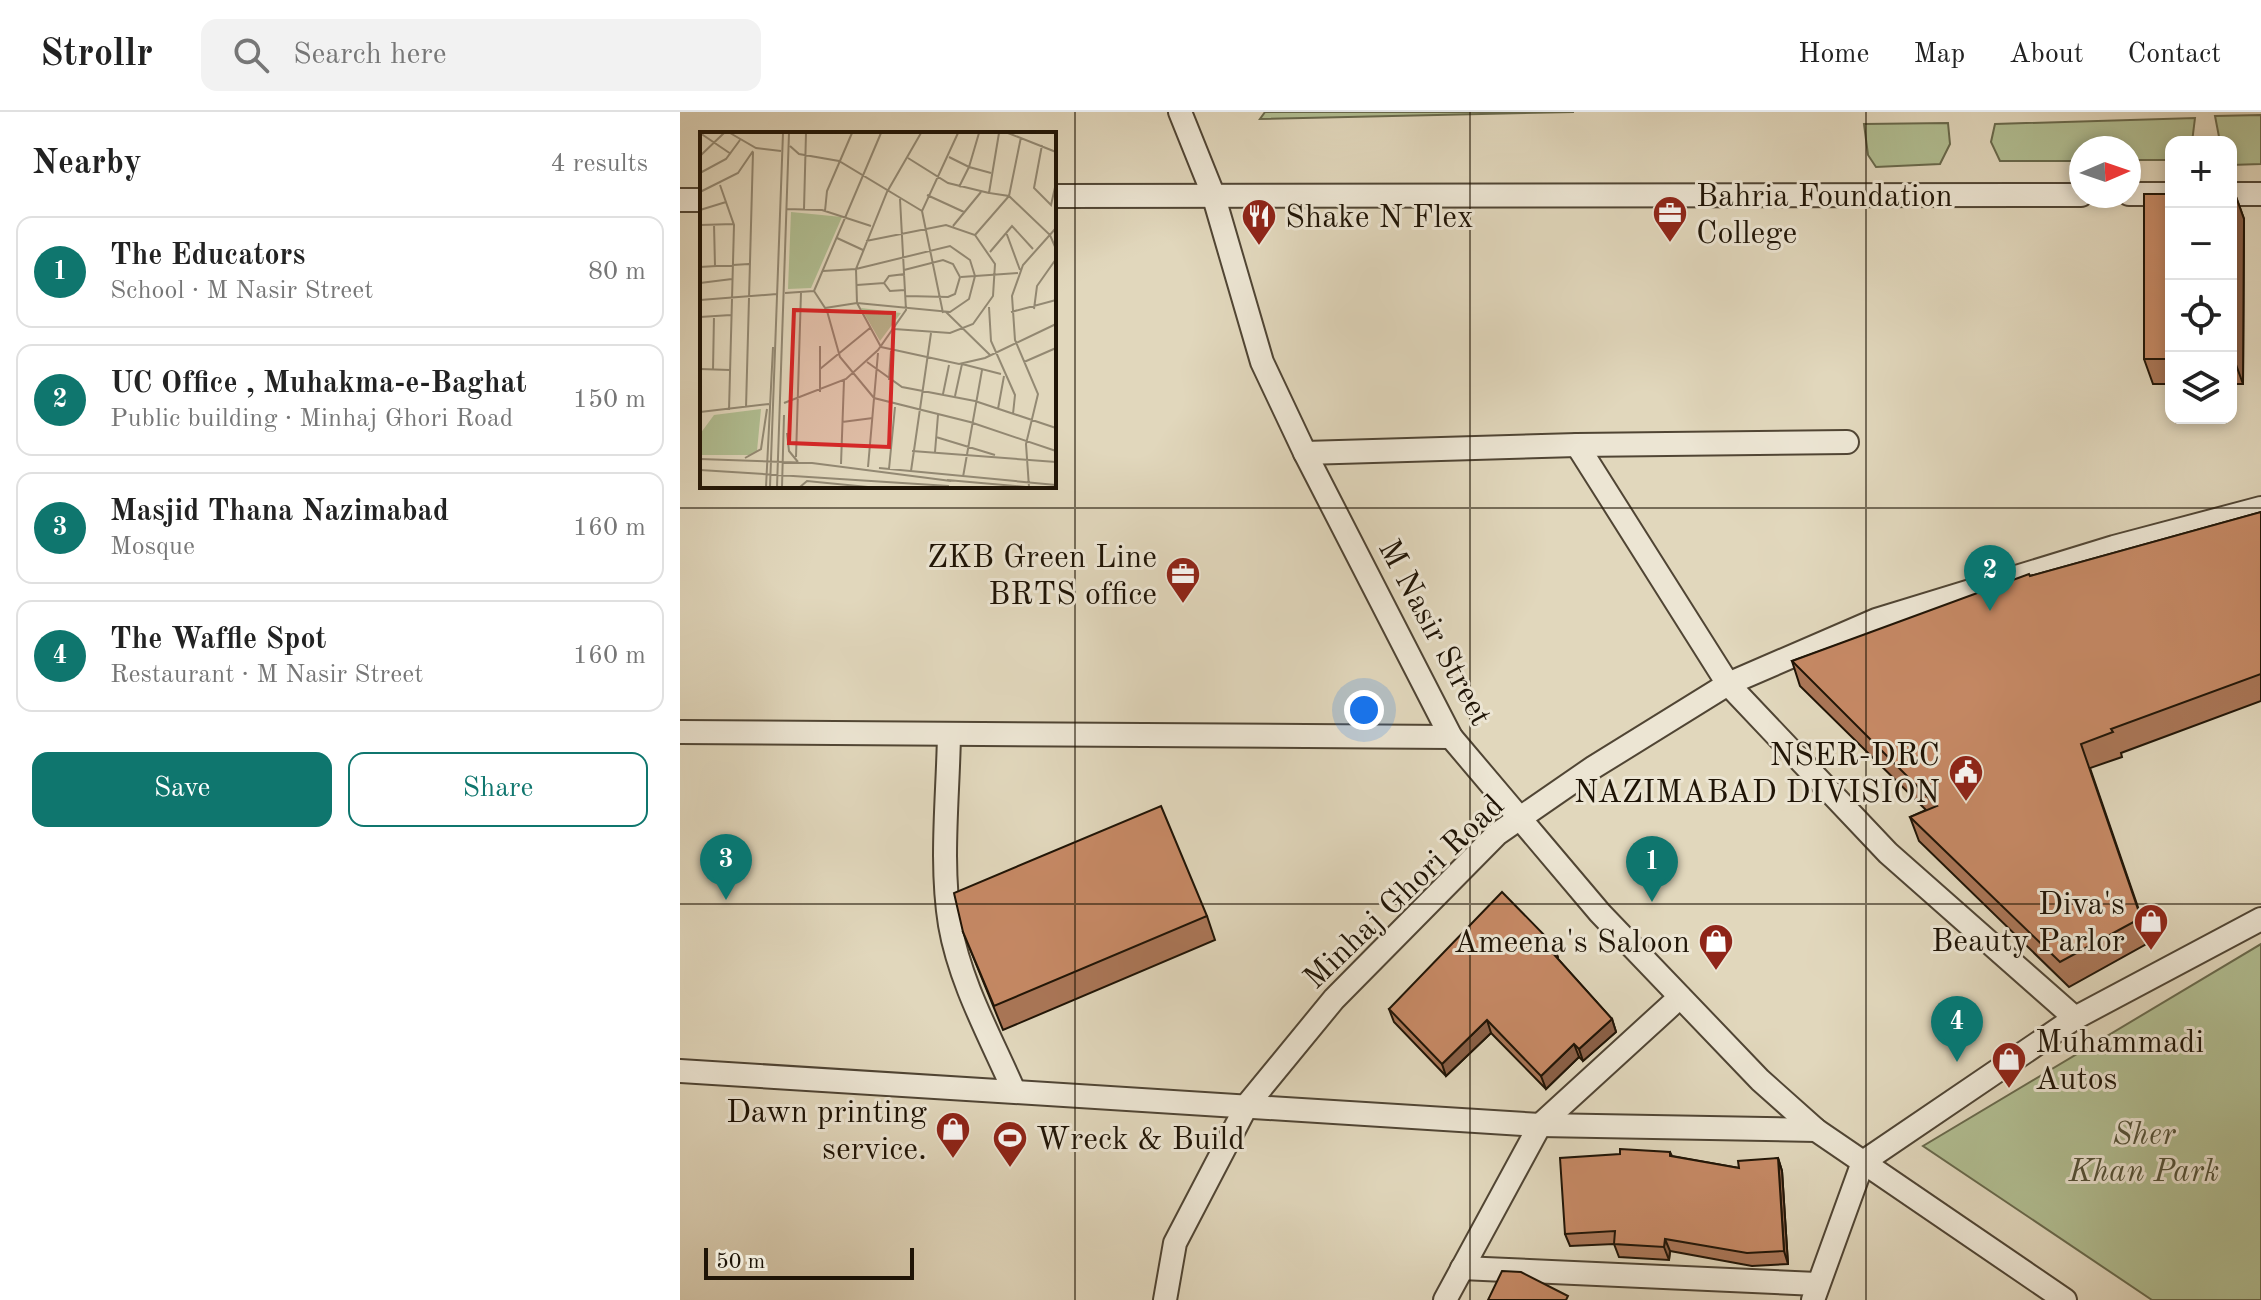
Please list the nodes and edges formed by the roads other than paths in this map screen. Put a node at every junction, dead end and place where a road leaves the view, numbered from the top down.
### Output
1 (1180, 112) edge
2 (1213, 194) junction
3 (2141, 194) edge
4 (2165, 194) edge
5 (2237, 194) edge
6 (2261, 194) edge
7 (2069, 195) edge
8 (1056, 196) edge
9 (1847, 442) dead end
10 (1577, 445) junction
11 (1305, 453) junction
12 (2261, 508) edge
13 (1728, 684) junction
14 (680, 732) edge
15 (949, 734) junction
16 (1451, 737) junction
17 (1520, 818) junction
18 (2261, 919) edge
19 (1680, 997) junction
20 (2075, 1018) junction
21 (680, 1071) edge
22 (1014, 1091) junction
23 (1247, 1105) junction
24 (1540, 1125) junction
25 (1816, 1130) junction
26 (1863, 1162) junction
27 (1462, 1268) junction
28 (1815, 1292) edge
29 (1165, 1300) edge
30 (1445, 1300) edge
31 (2065, 1300) edge

1 - 2 street, M Nasir Street
2 - 7 street
2 - 8 street
2 - 11 street, M Nasir Street
3 - 4 street
5 - 6 street
9 - 10 street
10 - 11 street
10 - 13 street
11 - 16 street, M Nasir Street
12 - 13 street, Minhaj Ghori Road
13 - 17 street, Minhaj Ghori Road
13 - 20 street
14 - 15 street
15 - 16 street
15 - 22 street
16 - 17 street, M Nasir Street
17 - 19 street, M Nasir Street
17 - 23 street, Minhaj Ghori Road
18 - 20 street
19 - 24 street
19 - 25 street, M Nasir Street
20 - 26 street
21 - 22 street
22 - 23 street
23 - 24 street
23 - 29 street, Minhaj Ghori Road
24 - 25 street
24 - 27 street
25 - 26 street, M Nasir Street
26 - 28 street
26 - 31 street, M Nasir Street
27 - 28 street
27 - 30 street

